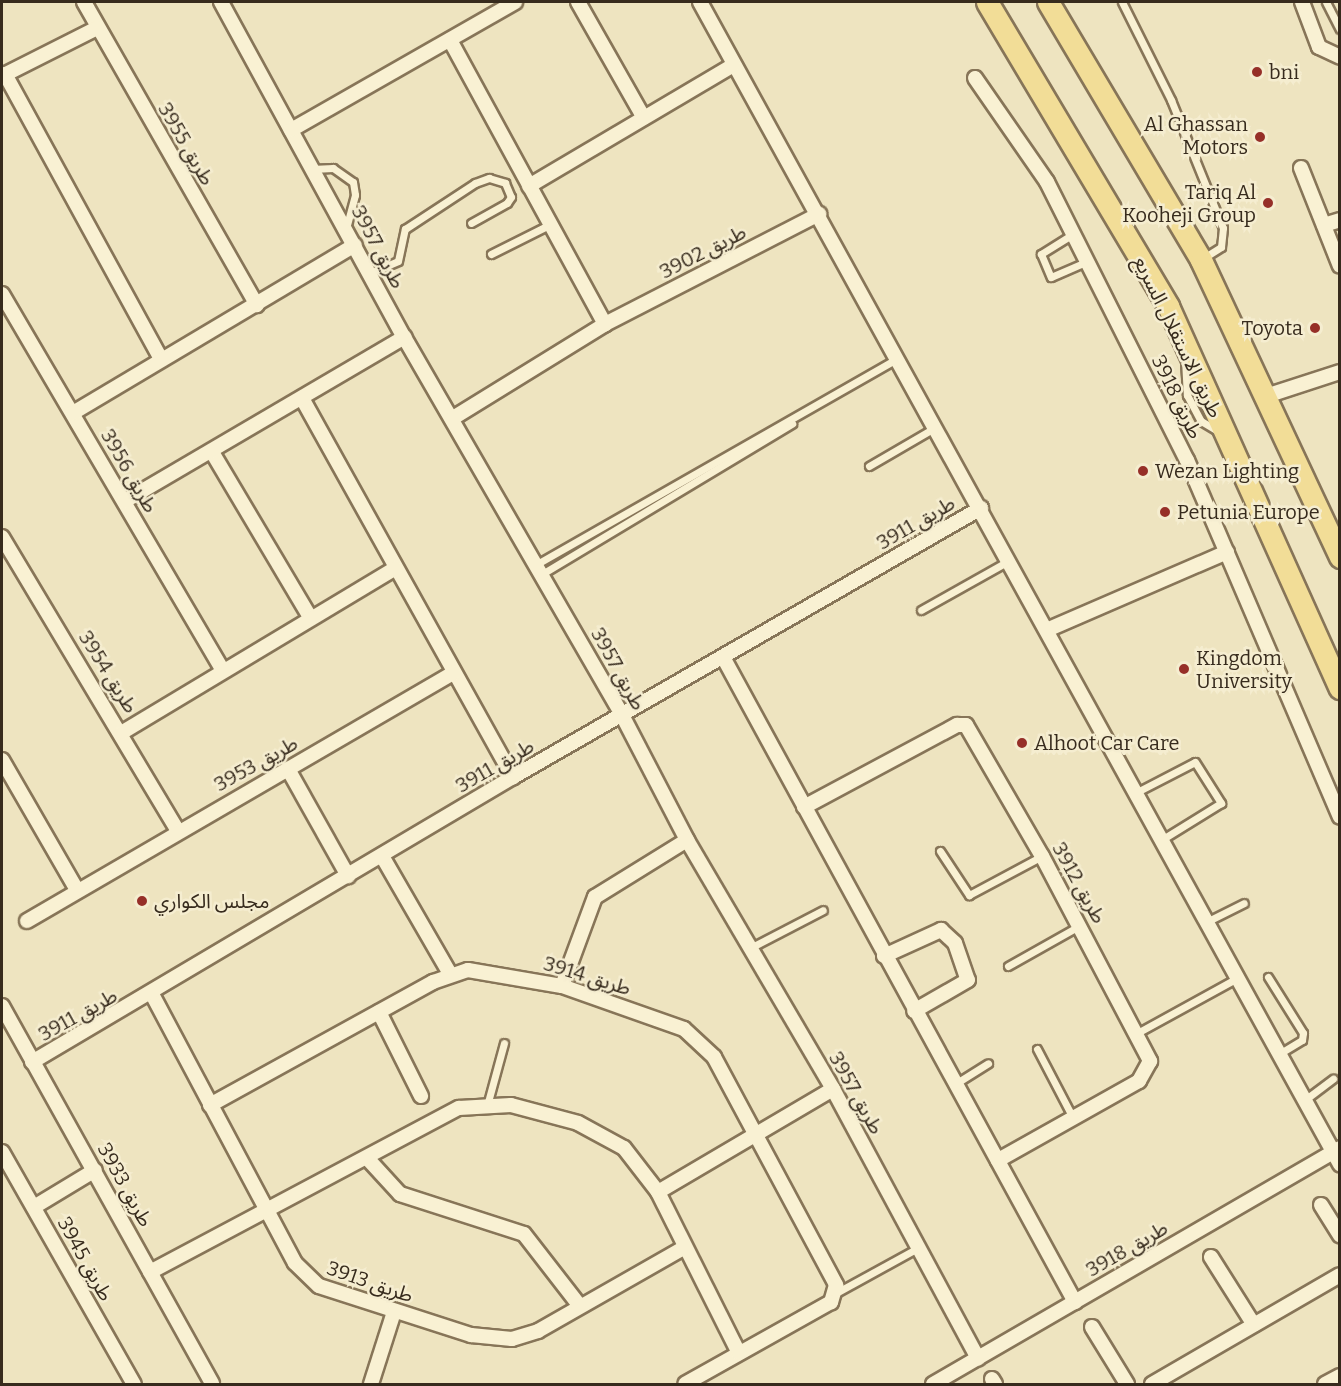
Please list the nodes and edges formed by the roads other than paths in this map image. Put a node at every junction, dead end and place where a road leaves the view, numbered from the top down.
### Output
1 (84, 2) edge
2 (220, 2) edge
3 (515, 2) edge
4 (578, 2) edge
5 (700, 2) edge
6 (987, 2) edge
7 (1048, 2) edge
8 (1122, 2) edge
9 (1302, 2) edge
10 (1326, 2) edge
11 (97, 28) junction
12 (1340, 29) edge
13 (450, 40) junction
14 (1340, 57) edge
15 (734, 65) junction
16 (3, 75) edge
17 (975, 78) dead end
18 (644, 118) junction
19 (291, 130) junction
20 (1301, 168) dead end
21 (312, 169) junction
22 (529, 186) junction
23 (819, 214) junction
24 (1340, 220) edge
25 (471, 223) dead end
26 (551, 224) junction
27 (1324, 225) junction
28 (346, 229) junction
29 (1073, 234) junction
30 (355, 245) junction
31 (491, 254) dead end
32 (1200, 260) junction
33 (1088, 261) junction
34 (1340, 266) edge
35 (370, 273) junction
36 (2, 294) edge
37 (257, 305) junction
38 (605, 324) junction
39 (404, 337) junction
40 (161, 358) junction
41 (898, 358) junction
42 (1340, 372) edge
43 (1266, 396) junction
44 (303, 400) junction
45 (823, 402) junction
46 (73, 413) junction
47 (453, 418) junction
48 (936, 427) junction
49 (212, 452) junction
50 (869, 466) dead end
51 (125, 501) junction
52 (981, 508) junction
53 (2, 537) edge
54 (1227, 552) junction
55 (1340, 557) edge
56 (1010, 560) junction
57 (7, 561) edge
58 (396, 568) junction
59 (540, 569) junction
60 (921, 610) dead end
61 (310, 617) junction
62 (1049, 629) junction
63 (723, 657) junction
64 (222, 669) junction
65 (454, 672) junction
66 (1340, 688) edge
67 (623, 717) junction
68 (123, 732) junction
69 (2, 760) edge
70 (288, 769) junction
71 (513, 777) junction
72 (1137, 792) junction
73 (804, 807) junction
74 (1340, 817) edge
75 (177, 830) junction
76 (1162, 839) junction
77 (687, 840) junction
78 (940, 851) dead end
79 (382, 856) junction
80 (1042, 856) junction
81 (348, 876) junction
82 (77, 890) junction
83 (1244, 903) dead end
84 (822, 910) dead end
85 (27, 921) dead end
86 (1208, 921) junction
87 (1080, 926) junction
88 (750, 948) junction
89 (884, 956) junction
90 (1008, 966) dead end
91 (450, 974) junction
92 (1239, 977) junction
93 (1268, 977) dead end
94 (562, 986) junction
95 (153, 996) junction
96 (2, 1006) edge
97 (914, 1011) junction
98 (380, 1012) junction
99 (1139, 1032) junction
100 (504, 1043) dead end
101 (1038, 1049) dead end
102 (1280, 1053) junction
103 (32, 1062) junction
104 (988, 1063) dead end
105 (1333, 1079) dead end
106 (955, 1084) junction
107 (833, 1089) junction
108 (421, 1096) dead end
109 (1306, 1099) junction
110 (488, 1102) junction
111 (210, 1105) junction
112 (1073, 1118) junction
113 (756, 1134) junction
114 (2, 1152) edge
115 (1337, 1154) edge
116 (367, 1158) junction
117 (998, 1160) junction
118 (95, 1170) junction
119 (657, 1192) junction
120 (1321, 1205) dead end
121 (34, 1207) junction
122 (265, 1208) junction
123 (1340, 1236) edge
124 (918, 1248) junction
125 (682, 1249) junction
126 (1211, 1257) dead end
127 (150, 1272) junction
128 (1340, 1275) edge
129 (836, 1289) junction
130 (1076, 1302) junction
131 (579, 1305) junction
132 (394, 1312) junction
133 (1254, 1325) junction
134 (1092, 1327) dead end
135 (740, 1353) junction
136 (978, 1358) junction
137 (1340, 1376) edge
138 (134, 1384) edge
139 (212, 1384) edge
140 (371, 1384) edge
141 (685, 1384) edge
142 (933, 1384) edge
143 (1127, 1384) edge
144 (1152, 1384) edge
145 (1325, 1384) edge

1 - 11 street, طريق 3955
2 - 19 street, طريق 3957
3 - 13 street
4 - 18 street
5 - 15 street
6 - 66 main road, طريق الاستقلال السريع
7 - 32 main road
8 - 32 lane
9 - 14 street
10 - 12 lane
11 - 16 street
11 - 37 street, طريق 3955
13 - 19 street
13 - 22 street
15 - 18 street
15 - 23 street
16 - 40 street
17 - 29 street, طريق 3918
18 - 22 street
19 - 21 street, طريق 3957
20 - 27 street
21 - 28 street, طريق 3957
21 - 28 lane
22 - 26 street
23 - 38 street, طريق 3902
23 - 41 street
24 - 27 street
25 - 35 lane
26 - 31 lane
26 - 38 street
27 - 34 street
28 - 30 street, طريق 3957
29 - 33 street, طريق 3918
29 - 33 lane
30 - 35 street, طريق 3957
30 - 37 street
32 - 43 main road
33 - 54 street, طريق 3918
35 - 39 street, طريق 3957
36 - 46 street, طريق 3956
37 - 40 street
38 - 47 street, طريق 3902
39 - 44 street
39 - 47 street, طريق 3957
40 - 46 street
41 - 45 lane
41 - 48 street
42 - 43 street
43 - 55 main road
44 - 49 street
44 - 58 street
45 - 59 lane
45 - 59 lane
46 - 51 street, طريق 3956
47 - 59 street, طريق 3957
48 - 50 lane
48 - 52 street
49 - 51 street
49 - 61 street
51 - 64 street, طريق 3956
52 - 56 street
52 - 63 street, طريق 3911
53 - 57 street, طريق 3954
54 - 62 street
54 - 74 street, طريق 3918
56 - 60 lane
56 - 62 street
57 - 68 street, طريق 3954
58 - 61 street
58 - 65 street
59 - 67 street, طريق 3957
61 - 64 street
62 - 72 street
63 - 67 street, طريق 3911
63 - 73 street
64 - 68 street
65 - 70 street, طريق 3953
65 - 71 street
67 - 71 street, طريق 3911
67 - 77 street, طريق 3957
68 - 75 street, طريق 3954
69 - 82 street
70 - 75 street, طريق 3953
70 - 81 street
71 - 79 street, طريق 3911
72 - 76 street
72 - 76 lane
73 - 80 street, طريق 3912
73 - 89 street
75 - 82 street, طريق 3953
76 - 86 street
77 - 88 street, طريق 3957
77 - 94 street
78 - 80 lane
79 - 81 street, طريق 3911
79 - 91 street
80 - 87 street, طريق 3912
81 - 95 street, طريق 3911
82 - 85 street, طريق 3953
83 - 86 lane
84 - 88 lane
86 - 92 street
87 - 90 lane
87 - 99 street, طريق 3912
88 - 107 street, طريق 3957
89 - 97 street
89 - 97 street
91 - 94 street, طريق 3914
91 - 98 street, طريق 3914
92 - 99 lane
92 - 102 street
93 - 102 lane
94 - 113 street, طريق 3914
95 - 103 street, طريق 3911
95 - 111 street, طريق 3913
96 - 103 street, طريق 3933
97 - 106 street
98 - 108 street
98 - 111 street, طريق 3914
99 - 112 street, طريق 3912
100 - 110 lane
101 - 112 lane
102 - 109 street
103 - 118 street, طريق 3933
104 - 106 lane
105 - 109 lane
106 - 117 street
107 - 113 street
107 - 124 street, طريق 3957
109 - 115 street
110 - 116 street
110 - 119 street
111 - 122 street, طريق 3913
112 - 117 street, طريق 3912
113 - 119 street
113 - 129 street, طريق 3914
114 - 121 street, طريق 3945
115 - 130 street, طريق 3918
116 - 122 street
116 - 131 street
117 - 130 street
118 - 121 street
118 - 127 street, طريق 3933
119 - 125 street
120 - 123 street
121 - 138 street, طريق 3945
122 - 127 street
122 - 132 street, طريق 3913
124 - 129 lane
124 - 136 street, طريق 3957
125 - 131 street, طريق 3913
125 - 135 street
126 - 133 street
127 - 139 street, طريق 3933
128 - 133 street
129 - 135 street
130 - 136 street, طريق 3918
131 - 132 street, طريق 3913
132 - 140 street
133 - 144 street
134 - 143 street
135 - 141 street
136 - 142 street, طريق 3918
137 - 145 street

